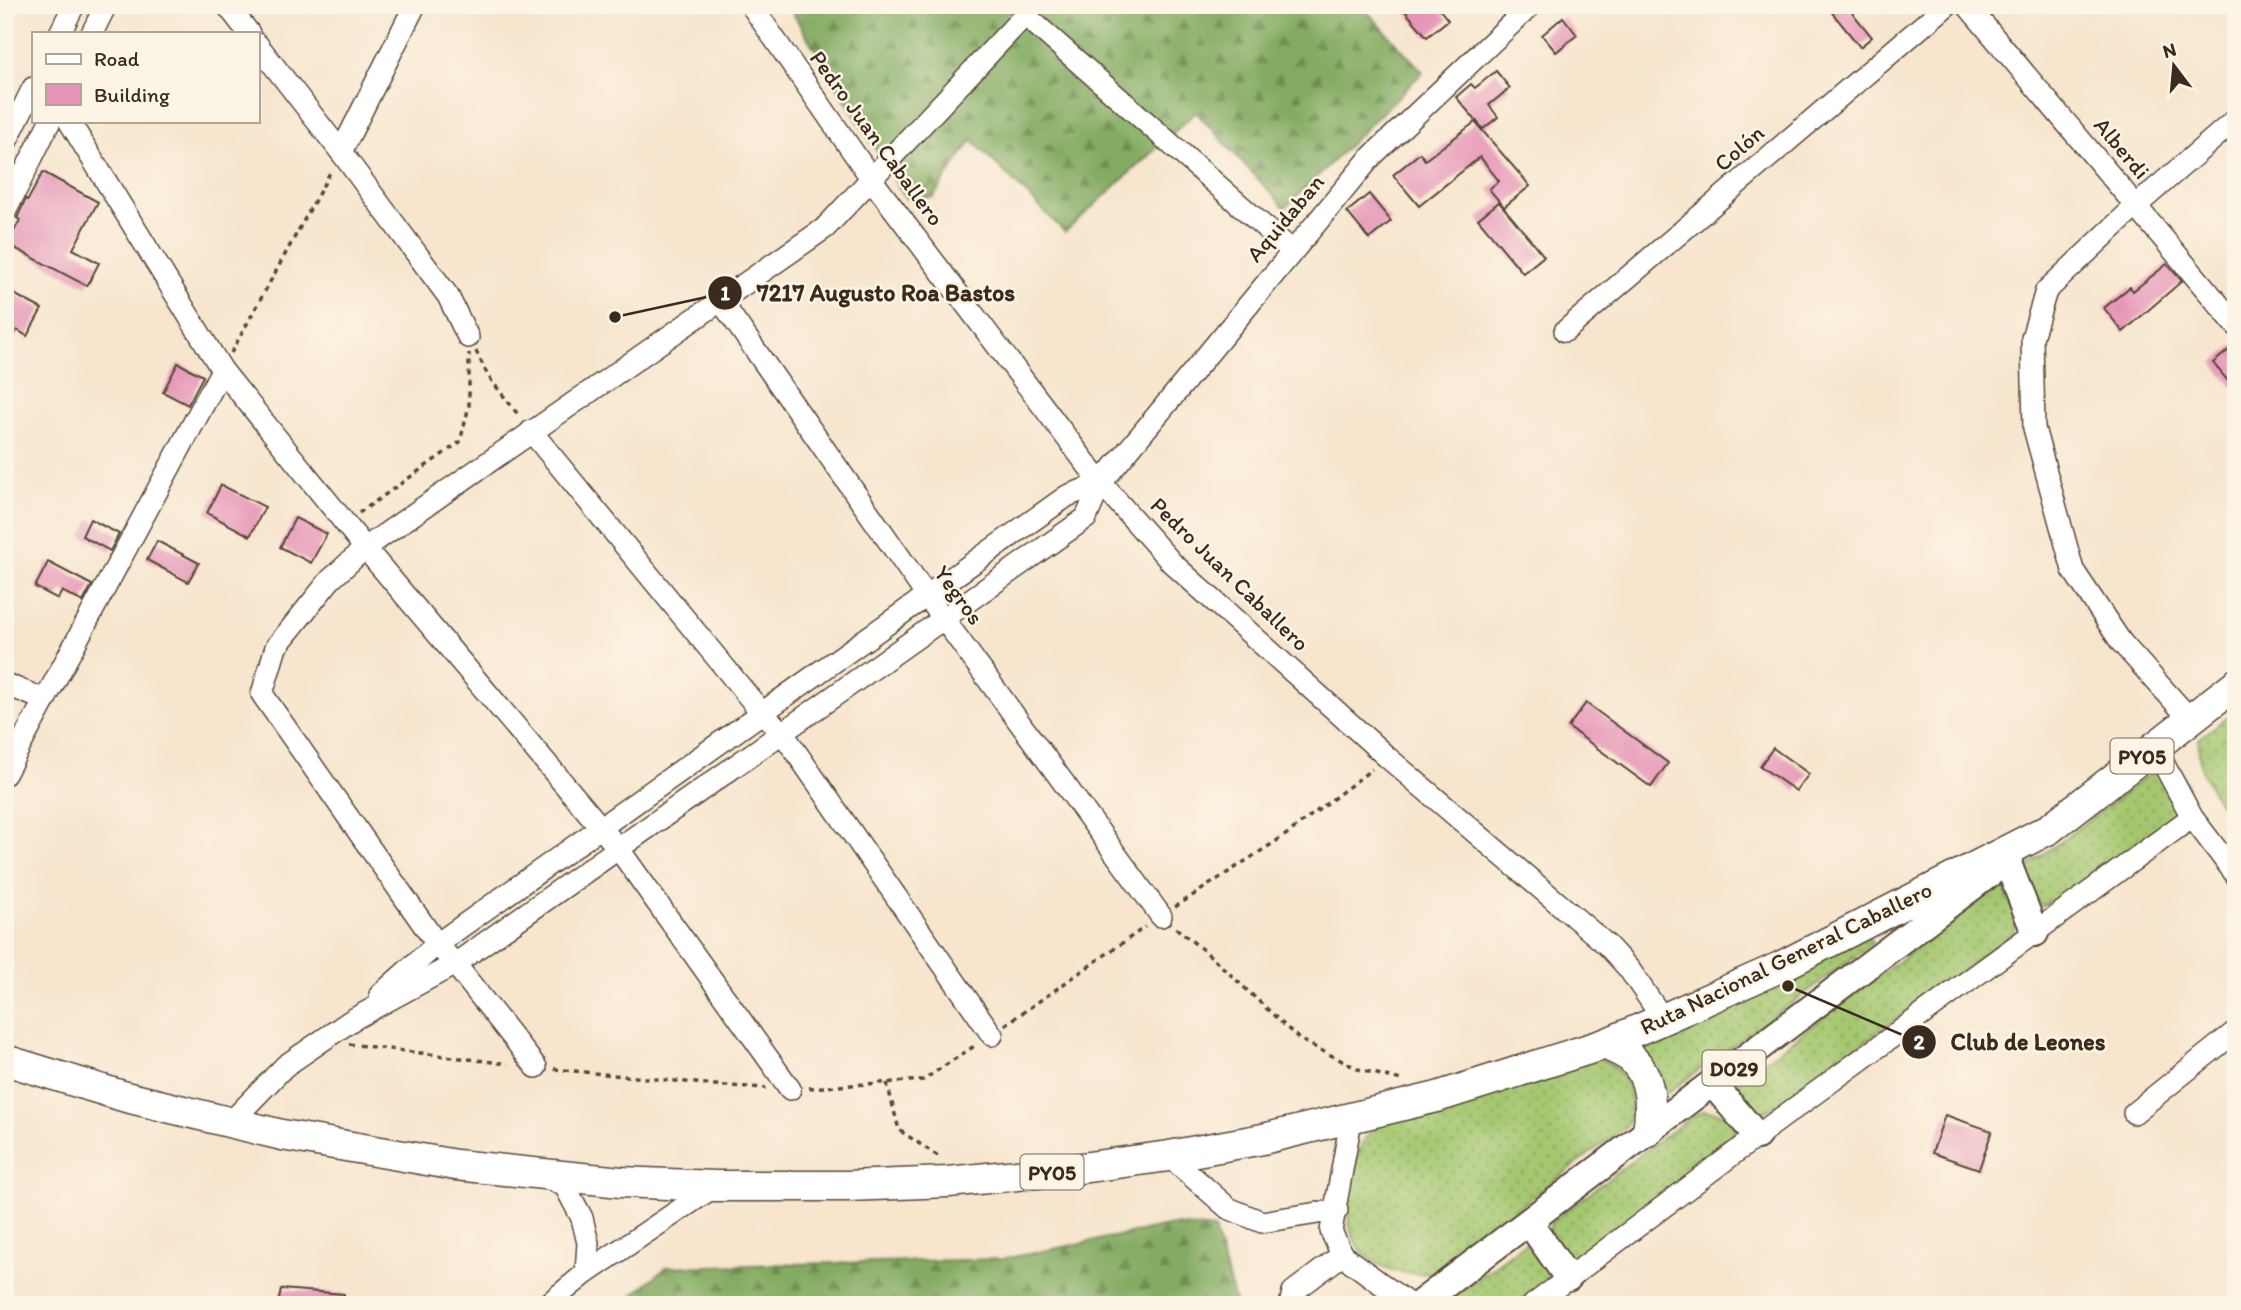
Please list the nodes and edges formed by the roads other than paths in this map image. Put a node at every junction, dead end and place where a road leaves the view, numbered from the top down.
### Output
1 (74, 5) edge
2 (106, 5) edge
3 (227, 5) edge
4 (415, 5) edge
5 (751, 5) edge
6 (1531, 5) edge
7 (1947, 5) edge
8 (1967, 5) edge
9 (60, 32) edge
10 (92, 32) edge
11 (248, 32) edge
12 (259, 47) edge
13 (32, 90) edge
14 (2236, 119) edge
15 (50, 122) edge
16 (70, 122) edge
17 (5, 144) edge
18 (341, 152) junction
19 (872, 179) junction
20 (2137, 205) junction
21 (5, 212) edge
22 (1292, 251) junction
23 (721, 301) junction
24 (2236, 325) edge
25 (1565, 331) dead end
26 (468, 337) road end
27 (222, 370) junction
28 (531, 431) junction
29 (1101, 483) junction
30 (365, 548) junction
31 (927, 596) junction
32 (943, 619) junction
33 (5, 684) edge
34 (2236, 684) edge
35 (45, 700) junction
36 (762, 713) junction
37 (2190, 719) junction
38 (782, 732) junction
39 (2154, 746) junction
40 (5, 774) edge
41 (2192, 817) junction
42 (601, 828) junction
43 (2049, 829) junction
44 (618, 848) junction
45 (2007, 861) junction
46 (2236, 875) edge
47 (1161, 916) road end
48 (2035, 933) junction
49 (437, 944) junction
50 (455, 964) junction
51 (1663, 1019) junction
52 (352, 1020) junction
53 (2236, 1031) edge
54 (992, 1035) road end
55 (1605, 1044) junction
56 (5, 1060) edge
57 (536, 1068) road end
58 (1713, 1084) junction
59 (790, 1089) road end
60 (2134, 1113) dead end
61 (1351, 1119) junction
62 (229, 1124) junction
63 (1647, 1131) junction
64 (1758, 1136) junction
65 (1169, 1156) junction
66 (540, 1175) junction
67 (715, 1186) junction
68 (1336, 1210) junction
69 (1530, 1222) junction
70 (1342, 1255) junction
71 (586, 1272) junction
72 (1568, 1278) junction
73 (547, 1305) edge
74 (1290, 1305) edge
75 (1410, 1305) edge
76 (1418, 1305) edge
77 (1533, 1305) edge

1 - 9 street
2 - 10 street
3 - 11 street
4 - 18 street
5 - 19 street, Pedro Juan Caballero
6 - 22 street, Aquidaban
7 - 25 street, Colón
8 - 20 street, Alberdi
12 - 18 street
13 - 17 street
14 - 20 street
15 - 21 street
16 - 27 street
18 - 26 street
19 - 22 street
19 - 23 street
19 - 29 street, Pedro Juan Caballero
20 - 24 street, Alberdi
20 - 37 street
22 - 29 street, Aquidaban
23 - 28 street
23 - 31 street, Yegros
27 - 30 street
27 - 35 street
28 - 30 street
28 - 36 street
29 - 31 street
29 - 32 street
29 - 51 street, Pedro Juan Caballero
30 - 42 street
30 - 49 street
31 - 32 street, Yegros
31 - 36 street
32 - 38 street
32 - 47 street, Yegros
33 - 35 street
34 - 37 highway, Ruta Nacional General Caballero / PY05
35 - 40 street
36 - 38 street
36 - 42 street
37 - 39 highway, Ruta Nacional General Caballero / PY05
38 - 44 street
38 - 54 street
39 - 41 street
39 - 43 highway, Ruta Nacional General Caballero / PY05
41 - 46 street
41 - 48 street
42 - 44 street
42 - 49 street
43 - 45 main road, D029
43 - 51 highway, Ruta Nacional General Caballero / PY05
44 - 50 street
44 - 59 street
45 - 48 main road
45 - 58 main road, D029
48 - 64 street
49 - 50 street
49 - 52 street
50 - 52 street
50 - 57 street
51 - 55 highway, Ruta Nacional General Caballero / PY05
52 - 62 street
53 - 60 street
55 - 61 highway, Ruta Nacional General Caballero / PY05
55 - 63 highway
56 - 62 highway, Ruta Nacional General Caballero / PY05
58 - 63 main road, D029
58 - 64 main road
61 - 65 highway, Ruta Nacional General Caballero / PY05
61 - 68 street
62 - 66 highway, Ruta Nacional General Caballero / PY05
63 - 69 main road, D029
64 - 72 street
65 - 67 highway, Ruta Nacional General Caballero / PY05
65 - 68 street
66 - 67 highway, Ruta Nacional General Caballero / PY05
66 - 71 street
67 - 71 street
68 - 70 street
69 - 72 main road
69 - 76 main road, D029
70 - 74 street
70 - 75 street
71 - 73 street
72 - 77 street

